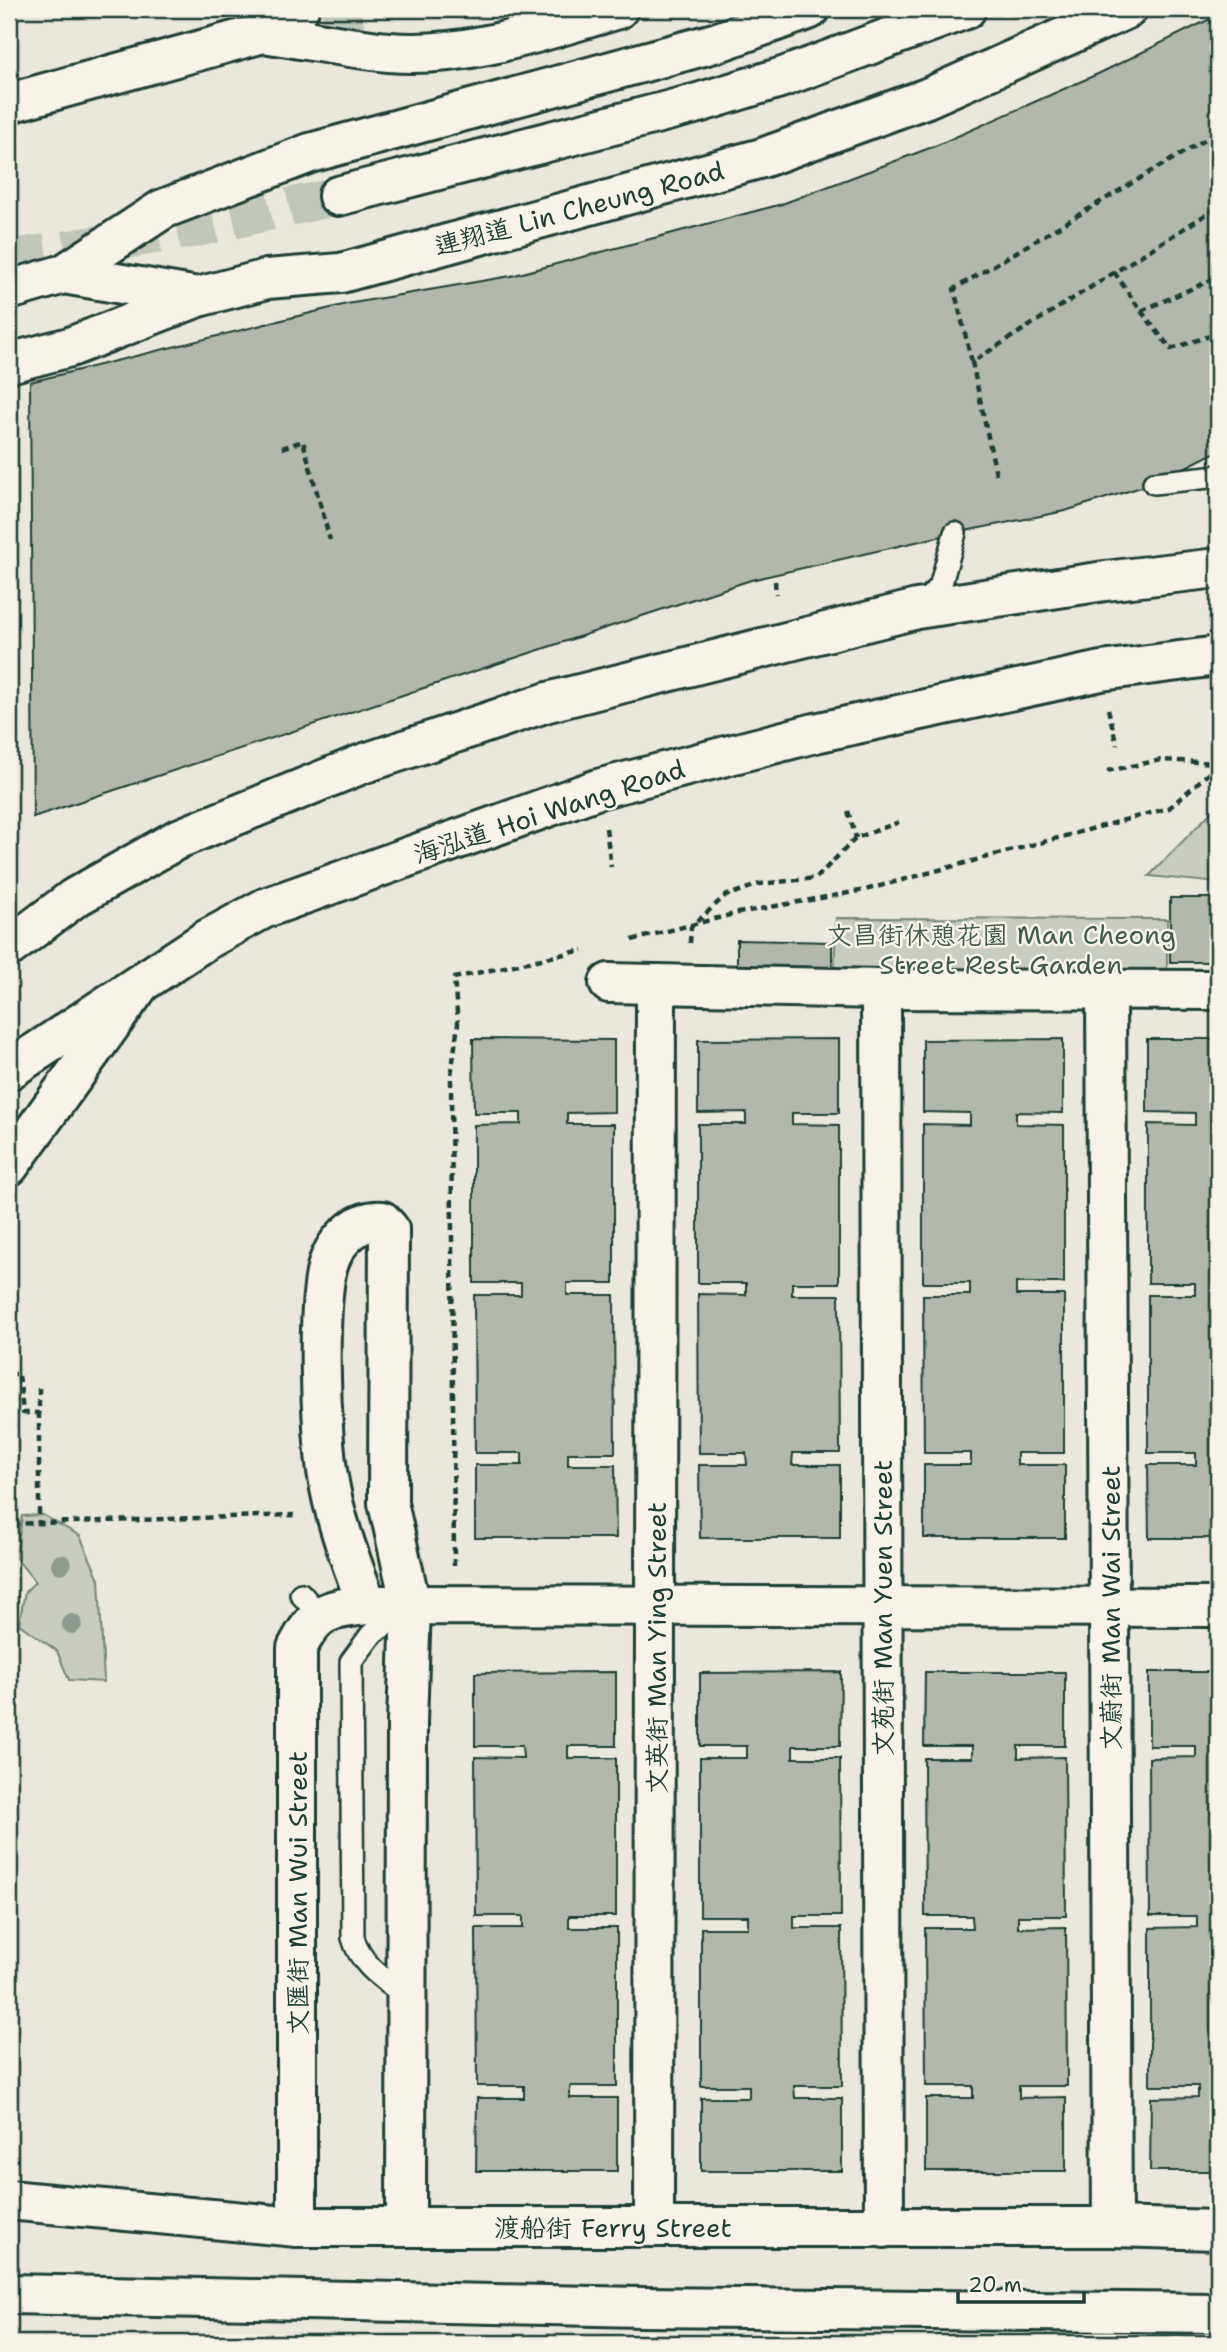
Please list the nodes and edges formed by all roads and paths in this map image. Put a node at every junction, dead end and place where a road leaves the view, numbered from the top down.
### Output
1 (299, 9) tunnel mouth
2 (618, 9) edge
3 (810, 9) edge
4 (966, 9) edge
5 (1127, 9) edge
6 (262, 33) junction
7 (9, 103) edge
8 (1218, 132) edge
9 (338, 196) tunnel mouth
10 (1218, 207) edge
11 (1114, 272) junction
12 (64, 274) junction
13 (1218, 277) edge
14 (9, 290) edge
15 (198, 297) junction
16 (1141, 311) junction
17 (1218, 333) edge
18 (972, 362) junction
19 (9, 363) edge
20 (282, 448) dead end
21 (996, 474) dead end
22 (1218, 477) edge
23 (1154, 483) dead end
24 (956, 533) dead end
25 (330, 540) dead end
26 (1218, 568) edge
27 (775, 581) dead end
28 (776, 594) dead end
29 (917, 609) junction
30 (1218, 656) edge
31 (1109, 715) dead end
32 (1117, 746) dead end
33 (1218, 764) edge
34 (1107, 771) dead end
35 (848, 811) dead end
36 (899, 822) dead end
37 (856, 838) junction
38 (609, 848) dead end
39 (611, 867) dead end
40 (691, 927) junction
41 (626, 941) dead end
42 (9, 947) edge
43 (690, 949) dead end
44 (586, 950) dead end
45 (609, 983) dead end
46 (656, 985) junction
47 (138, 987) junction
48 (881, 989) junction
49 (1106, 989) junction
50 (1218, 990) edge
51 (9, 1070) edge
52 (9, 1166) edge
53 (9, 1374) edge
54 (39, 1388) dead end
55 (39, 1413) junction
56 (13, 1492) dead end
57 (39, 1523) junction
58 (302, 1524) dead end
59 (454, 1568) dead end
60 (367, 1605) junction
61 (411, 1606) junction
62 (656, 1606) junction
63 (1110, 1607) junction
64 (1218, 1607) edge
65 (882, 1609) junction
66 (407, 1997) junction
67 (9, 2200) edge
68 (297, 2227) junction
69 (406, 2227) junction
70 (654, 2227) junction
71 (1112, 2227) junction
72 (884, 2228) junction
73 (1218, 2230) edge
74 (9, 2294) edge
75 (1218, 2313) edge
76 (41, 2341) dead end
77 (66, 2343) edge

1 - 6 main road
2 - 6 main road
3 - 12 main road
4 - 9 main road
5 - 15 main road, 連翔道 Lin Cheung Road
6 - 7 main road
8 - 18 path, bridge
10 - 11 path, bridge
11 - 16 path, bridge
11 - 18 path, bridge
12 - 14 main road, 連翔道 Lin Cheung Road
12 - 15 main road, 連翔道 Lin Cheung Road
13 - 16 path, bridge
15 - 19 main road
16 - 17 path, bridge
18 - 21 path, bridge
20 - 25 path
22 - 23 lane
24 - 29 lane
26 - 29 main road
27 - 28 path
29 - 42 main road
30 - 47 main road, 海泓道 Hoi Wang Road
31 - 32 path
33 - 34 path
33 - 40 path
35 - 37 path
36 - 37 path
37 - 40 path
38 - 39 path
40 - 41 path
40 - 43 path
44 - 59 path
45 - 46 main road
46 - 48 main road
46 - 62 main road, 文英街 Man Ying Street
47 - 51 main road, 海泓道 Hoi Wang Road
47 - 52 main road
48 - 49 main road
48 - 65 main road, 文苑街 Man Yuen Street
49 - 50 main road
49 - 63 main road, 文蔚街 Man Wai Street
53 - 55 path
54 - 55 path
55 - 57 path
56 - 57 path
57 - 58 path
60 - 61 main road, 文匯街 Man Wui Street
60 - 61 main road
60 - 68 main road, 文匯街 Man Wui Street
61 - 62 main road, 文匯街 Man Wui Street
61 - 66 main road
61 - 66 lane
62 - 65 main road, 文匯街 Man Wui Street
62 - 70 main road, 文英街 Man Ying Street
63 - 64 main road, 文匯街 Man Wui Street
63 - 65 main road, 文匯街 Man Wui Street
63 - 71 main road, 文蔚街 Man Wai Street
65 - 72 main road, 文苑街 Man Yuen Street
66 - 69 main road
67 - 68 main road, 渡船街 Ferry Street
68 - 69 main road, 渡船街 Ferry Street
69 - 70 main road, 渡船街 Ferry Street
70 - 72 main road, 渡船街 Ferry Street
71 - 72 main road, 渡船街 Ferry Street
71 - 73 main road, 渡船街 Ferry Street
74 - 75 main road
76 - 77 path

